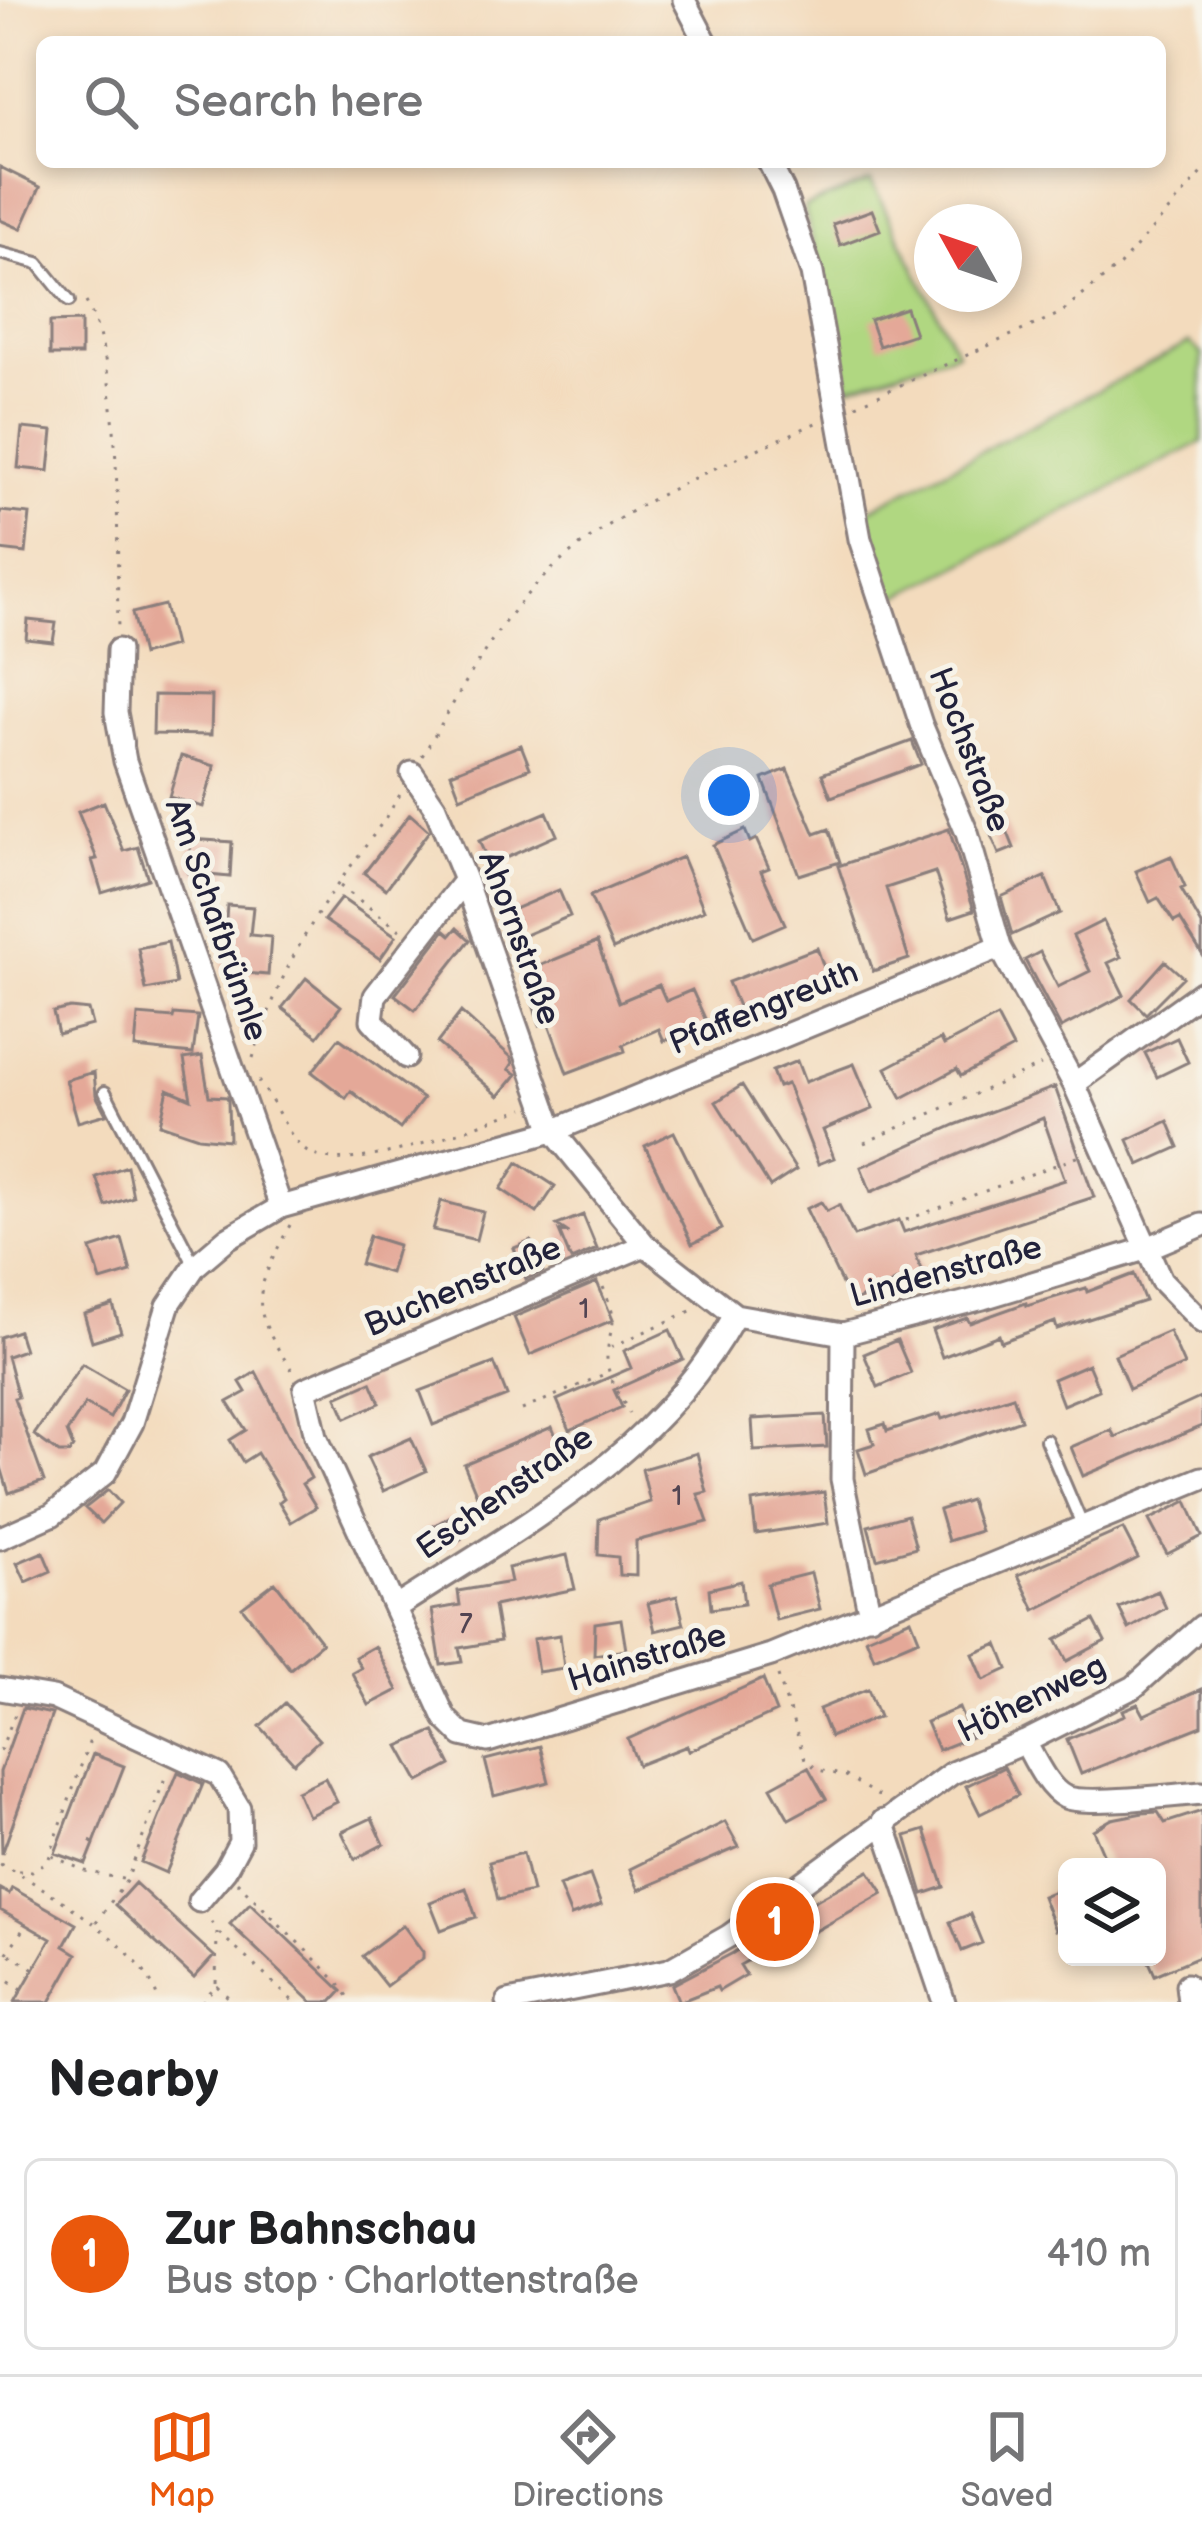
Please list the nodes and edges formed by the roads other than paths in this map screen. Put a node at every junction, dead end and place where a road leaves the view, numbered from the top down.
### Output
1 (684, 0) edge
2 (703, 36) edge
3 (772, 168) edge
4 (0, 253) edge
5 (70, 301) road end
6 (118, 650) road end
7 (412, 773) road end
8 (465, 880) junction
9 (1000, 946) junction
10 (1202, 992) edge
11 (406, 1057) dead end
12 (1074, 1084) junction
13 (105, 1092) dead end
14 (553, 1131) junction
15 (281, 1207) junction
16 (1202, 1225) edge
17 (645, 1245) junction
18 (1145, 1249) junction
19 (195, 1266) junction
20 (735, 1316) junction
21 (1202, 1322) edge
22 (843, 1334) junction
23 (305, 1389) joint
24 (1046, 1440) dead end
25 (1202, 1478) edge
26 (1084, 1530) junction
27 (0, 1538) edge
28 (395, 1608) junction
29 (870, 1616) junction
30 (1202, 1626) edge
31 (0, 1689) edge
32 (1024, 1742) junction
33 (1202, 1793) edge
34 (891, 1815) junction
35 (199, 1901) road end
36 (508, 2002) edge
37 (944, 2002) edge

1 - 2 street
3 - 9 street, Hochstraße
4 - 5 lane
6 - 15 street, Am Schafbrünnle
7 - 8 street, Ahornstraße
8 - 11 street
8 - 14 street, Ahornstraße
9 - 12 street, Hochstraße
9 - 14 street, Pfaffengreuth
10 - 12 street
12 - 18 street, Hochstraße
13 - 19 lane
14 - 15 street, Pfaffengreuth
14 - 17 street, Lindenstraße
15 - 19 street, Pfaffengreuth
16 - 18 street, Lindenstraße
17 - 20 street, Lindenstraße
17 - 23 street, Buchenstraße
18 - 21 street, Hochstraße
18 - 22 street, Lindenstraße
19 - 27 street
20 - 22 street, Lindenstraße
20 - 28 street, Eschenstraße
22 - 29 street
23 - 28 street, Hainstraße
24 - 26 lane
25 - 26 street, Hainstraße
26 - 29 street, Hainstraße
28 - 29 street, Hainstraße
30 - 32 street, Höhenweg
31 - 35 street
32 - 33 street
32 - 34 street, Höhenweg
34 - 36 street, Höhenweg
34 - 37 street

